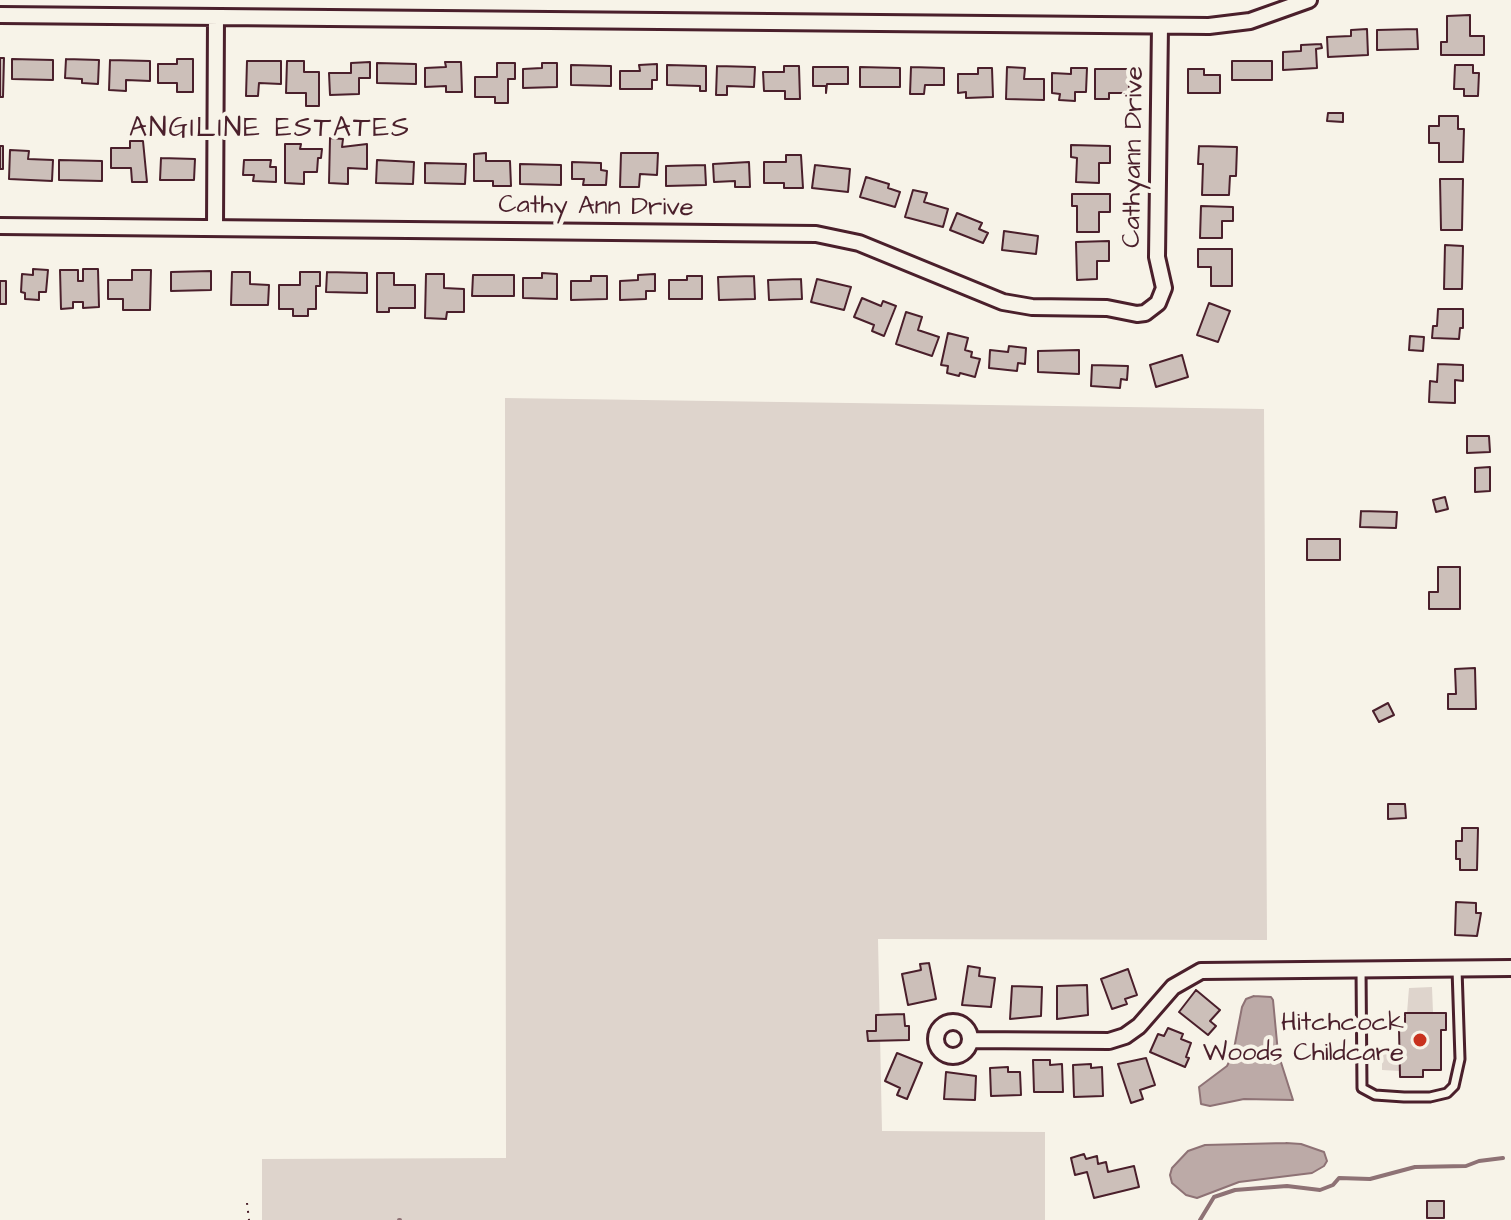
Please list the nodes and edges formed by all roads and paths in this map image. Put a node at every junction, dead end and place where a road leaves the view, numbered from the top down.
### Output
1 (1309, 0) edge
2 (0, 15) edge
3 (216, 17) junction
4 (1160, 26) junction
5 (0, 226) edge
6 (215, 228) junction
7 (1164, 288) joint
8 (1457, 968) junction
9 (1511, 968) edge
10 (1361, 969) junction
11 (970, 1040) dead end
12 (247, 1203) dead end
13 (249, 1220) edge

1 - 4 street
2 - 3 street
3 - 4 street
3 - 6 street
4 - 7 street, Cathyann Drive
5 - 6 street, Cathy Ann Drive
6 - 7 street, Cathy Ann Drive
8 - 9 street
8 - 10 street
8 - 10 lane
10 - 11 street
12 - 13 path

